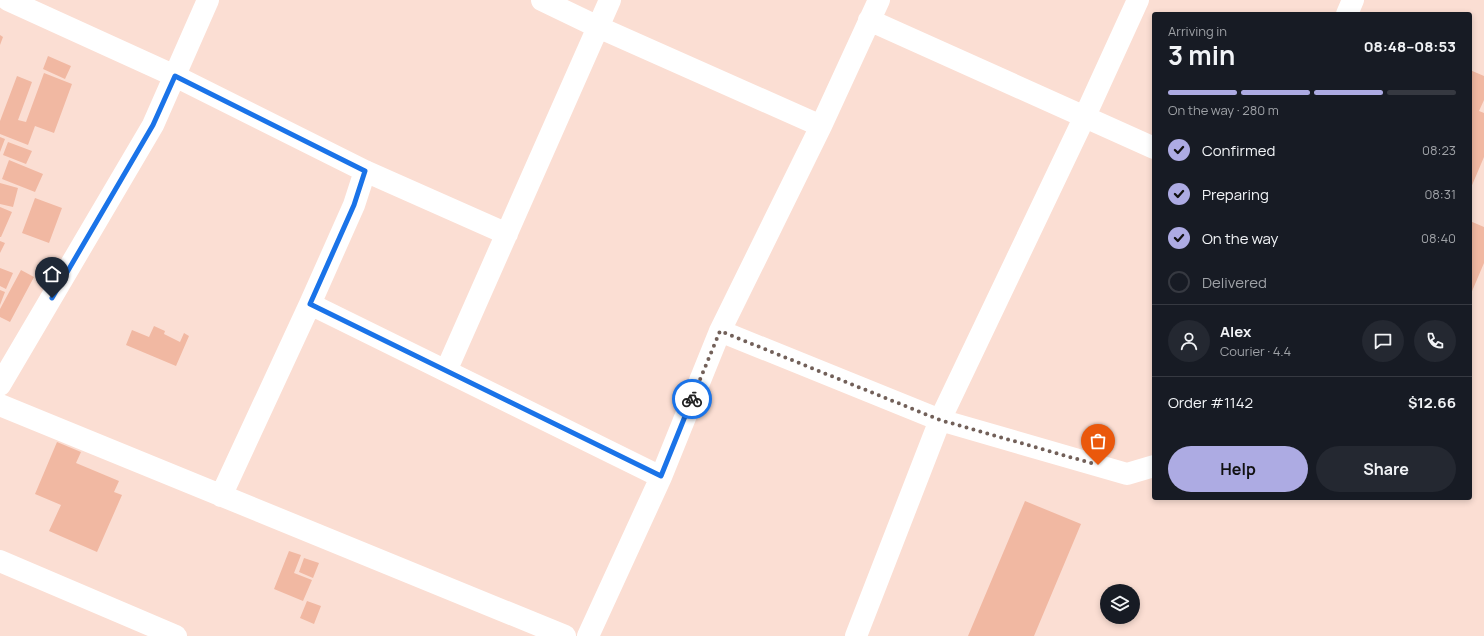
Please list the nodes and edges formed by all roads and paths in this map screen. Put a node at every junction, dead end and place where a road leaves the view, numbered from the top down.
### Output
1 (8, 0) edge
2 (208, 0) edge
3 (542, 0) edge
4 (610, 0) edge
5 (879, 0) edge
6 (1138, 0) edge
7 (1353, 0) edge
8 (1348, 12) edge
9 (869, 20) junction
10 (598, 27) junction
11 (175, 76) junction
12 (1085, 116) junction
13 (821, 126) junction
14 (1152, 147) edge
15 (365, 171) junction
16 (507, 234) junction
17 (310, 304) junction
18 (720, 331) junction
19 (446, 371) junction
20 (0, 385) edge
21 (0, 405) edge
22 (940, 420) junction
23 (1152, 467) edge
24 (661, 476) junction
25 (221, 496) junction
26 (0, 561) edge
27 (176, 636) edge
28 (565, 636) edge
29 (588, 636) edge
30 (856, 636) edge

1 - 11 street
2 - 11 street
3 - 10 street
4 - 10 street
5 - 9 street
6 - 12 street
7 - 8 street
9 - 12 street
9 - 13 street
10 - 13 street
10 - 16 street
11 - 15 street
11 - 20 street
12 - 14 street
12 - 22 street
13 - 18 street
15 - 16 street
15 - 17 street
16 - 19 street
17 - 19 street
17 - 25 street
18 - 22 street
18 - 24 street
19 - 24 street
21 - 25 street
22 - 23 street
22 - 30 street
24 - 29 street
25 - 28 street
26 - 27 street

